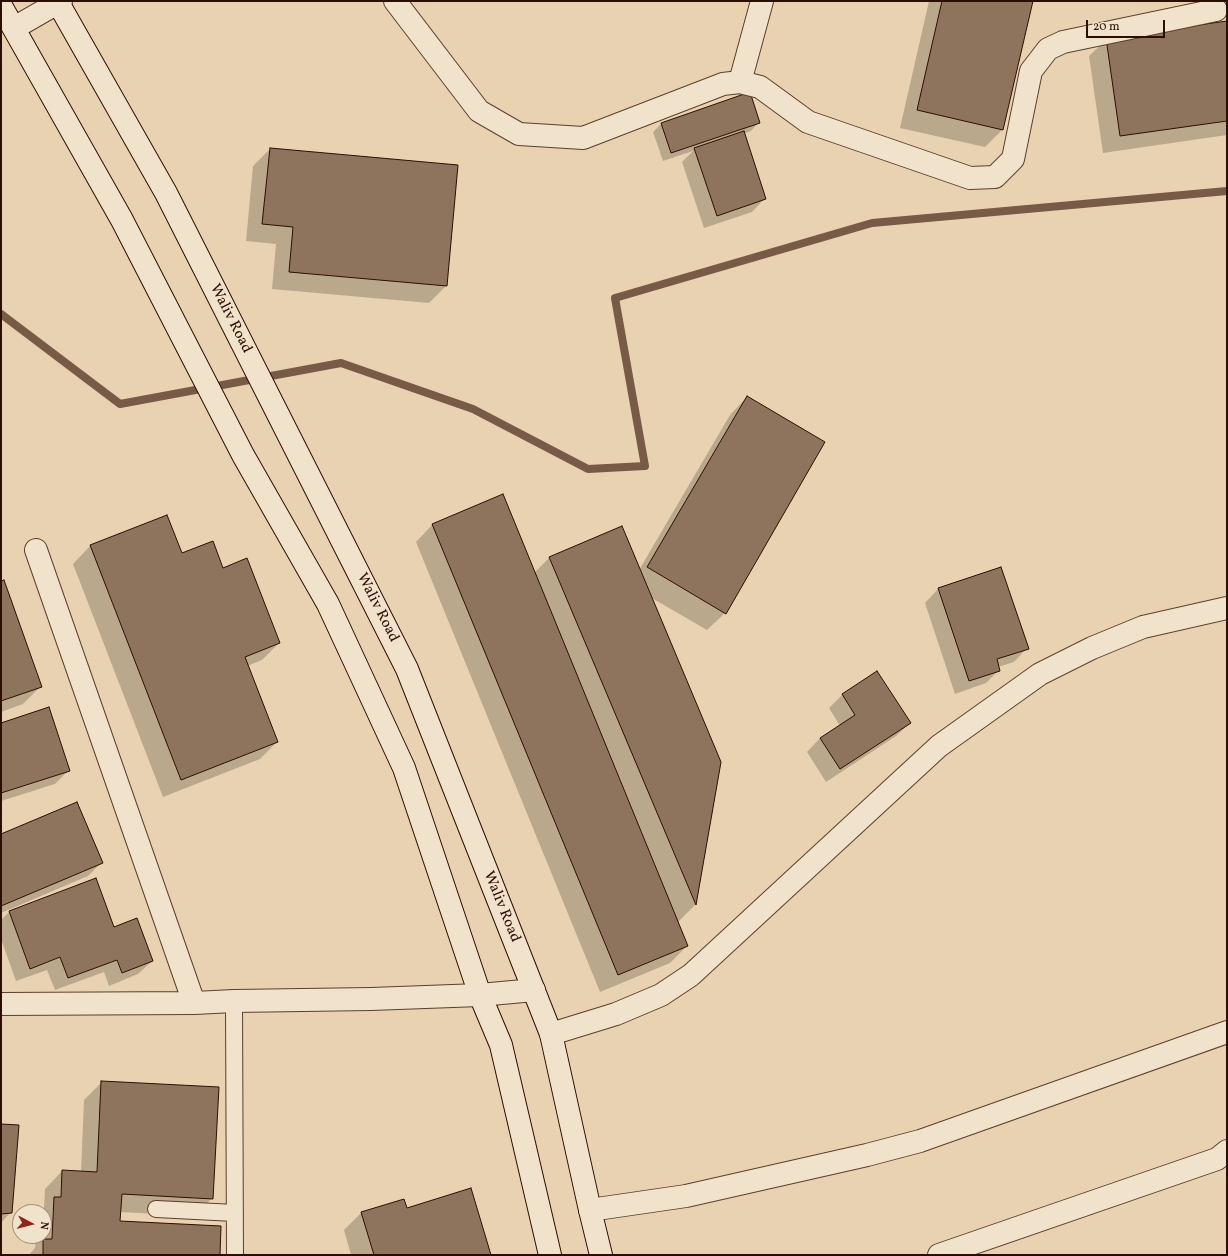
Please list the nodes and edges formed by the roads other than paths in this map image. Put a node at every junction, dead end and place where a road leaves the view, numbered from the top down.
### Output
1 (395, 1) edge
2 (762, 1) edge
3 (58, 2) edge
4 (1, 6) edge
5 (1216, 10) dead end
6 (14, 28) junction
7 (740, 82) junction
8 (36, 550) dead end
9 (1227, 608) edge
10 (534, 990) junction
11 (480, 995) junction
12 (234, 1000) junction
13 (194, 1003) junction
14 (1, 1004) edge
15 (1227, 1032) edge
16 (551, 1034) junction
17 (1227, 1151) edge
18 (156, 1209) dead end
19 (590, 1210) junction
20 (235, 1213) junction
21 (235, 1255) edge
22 (550, 1255) edge
23 (601, 1255) edge
24 (938, 1255) edge

1 - 7 street
2 - 7 street
3 - 6 street
3 - 10 street, Waliv Road
4 - 6 street
5 - 7 street
6 - 11 street
8 - 13 street
9 - 16 street
10 - 11 street
10 - 16 street, Waliv Road
11 - 12 street
11 - 22 street
12 - 13 street
12 - 20 lane
13 - 14 street
15 - 19 street
16 - 19 street, Waliv Road
17 - 24 street
18 - 20 lane
19 - 23 street, Waliv Road
20 - 21 lane

